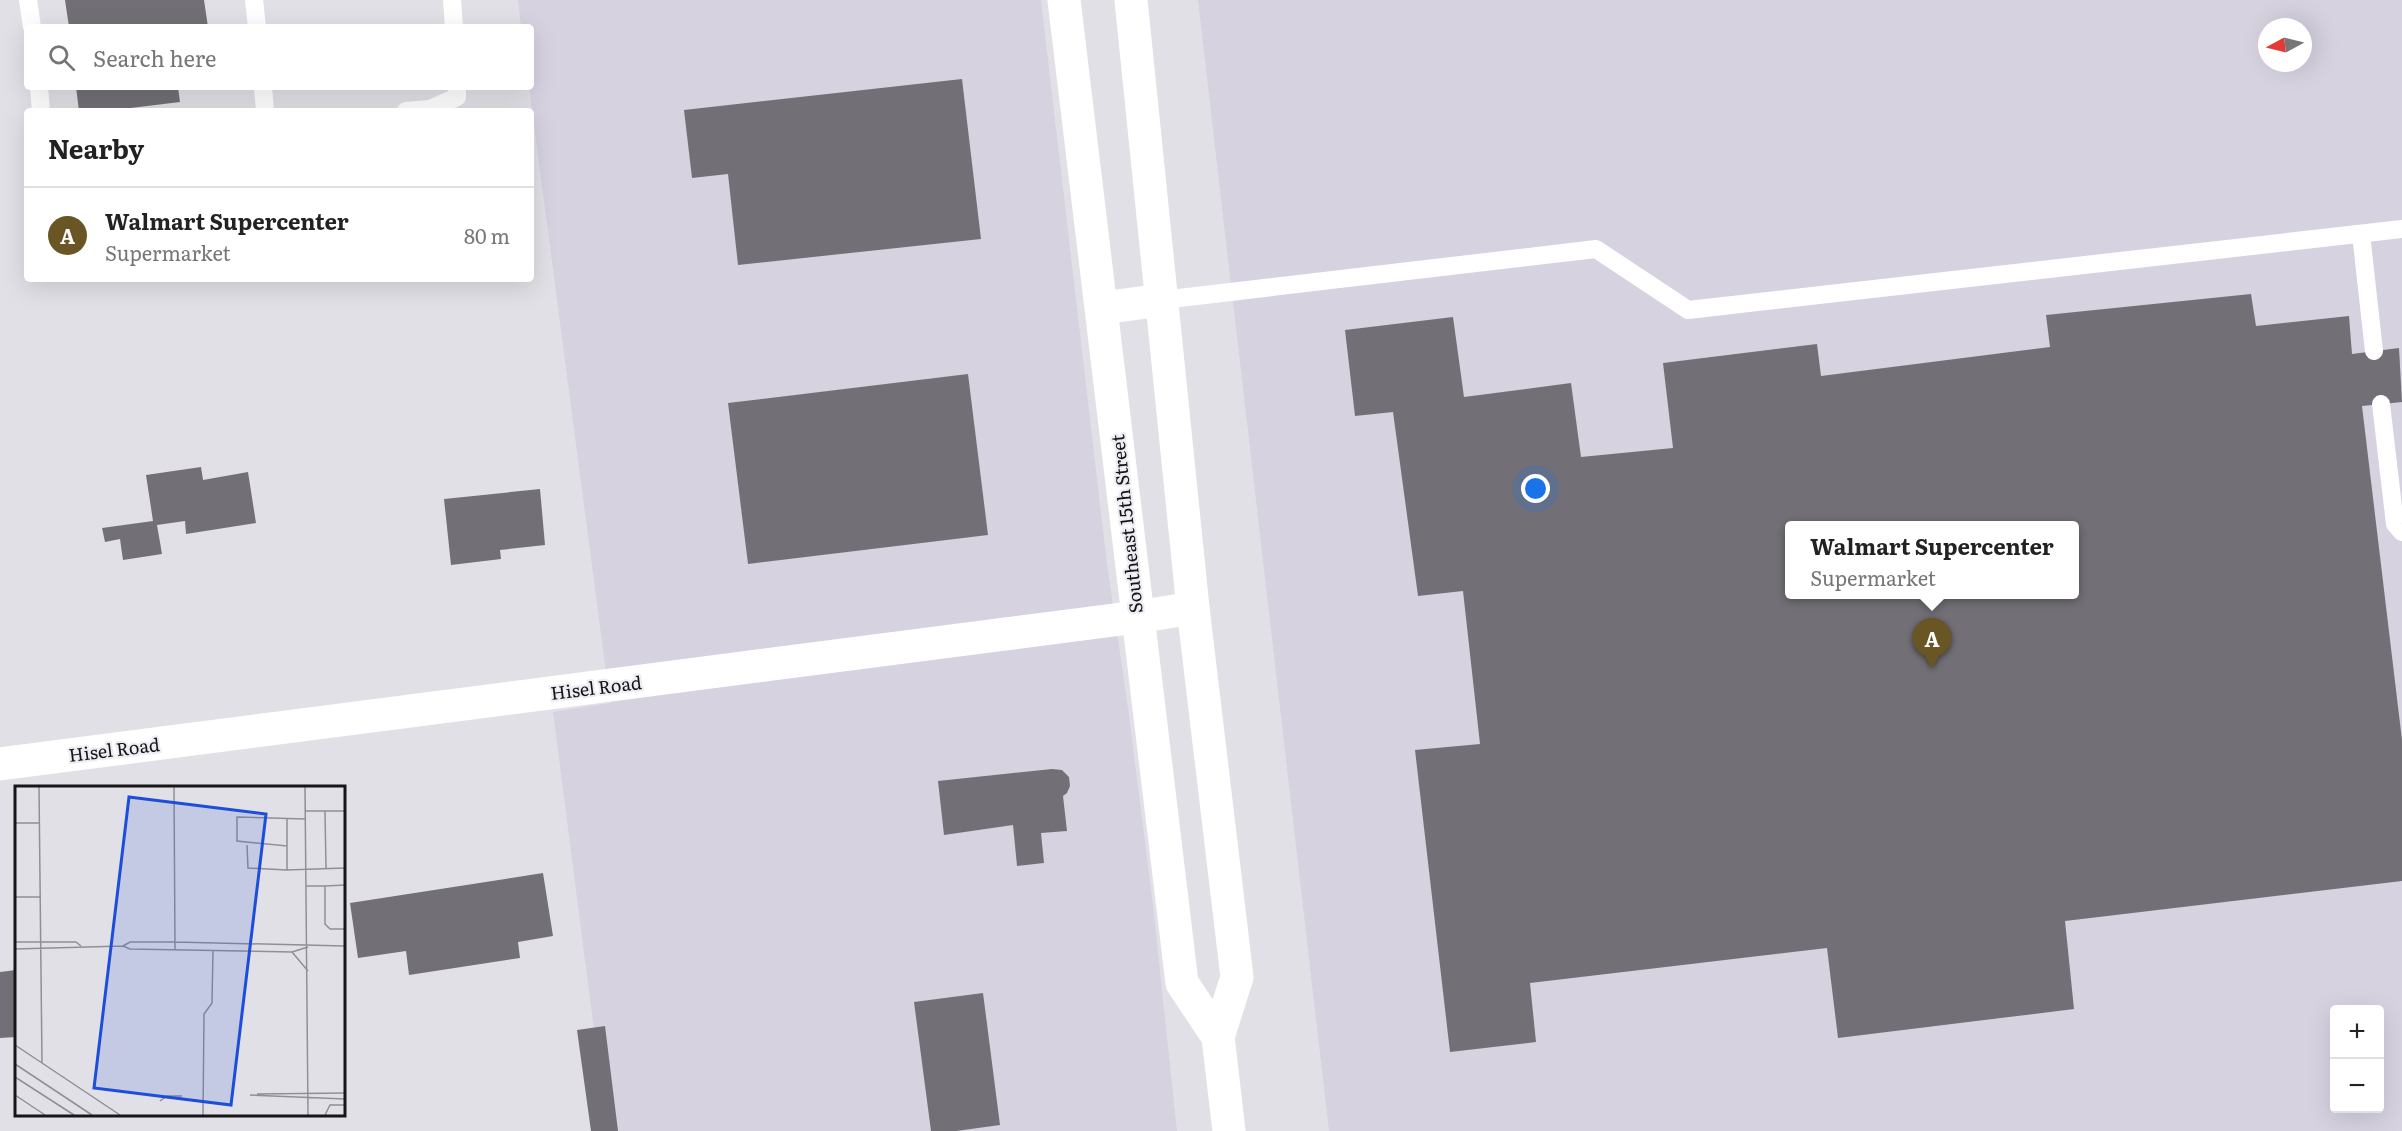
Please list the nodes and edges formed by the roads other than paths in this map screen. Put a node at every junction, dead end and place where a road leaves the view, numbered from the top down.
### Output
1 (28, 0) edge
2 (254, 0) edge
3 (452, 0) edge
4 (1064, 0) edge
5 (1131, 0) edge
6 (32, 24) edge
7 (257, 24) edge
8 (454, 24) edge
9 (39, 90) edge
10 (262, 90) edge
11 (457, 90) edge
12 (42, 108) edge
13 (265, 108) edge
14 (431, 108) edge
15 (2402, 229) edge
16 (2361, 234) junction
17 (1162, 300) junction
18 (1102, 308) junction
19 (2374, 351) dead end
20 (2381, 404) dead end
21 (2402, 532) edge
22 (1193, 608) junction
23 (1137, 617) junction
24 (0, 764) edge
25 (1218, 1037) junction
26 (1229, 1131) edge

1 - 6 lane
2 - 7 lane
3 - 8 lane
4 - 18 main road, Southeast 15th Street
5 - 17 main road, Southeast 15th Street
9 - 12 lane
10 - 13 lane
11 - 14 lane
15 - 16 lane
16 - 17 lane
16 - 19 lane
17 - 18 main road
17 - 22 main road, Southeast 15th Street
18 - 23 main road, Southeast 15th Street
20 - 21 lane
22 - 23 main road, Hisel Road
22 - 25 main road, Southeast 15th Street
23 - 24 main road, Hisel Road
23 - 25 main road, Southeast 15th Street
25 - 26 main road, Southeast 15th Street

